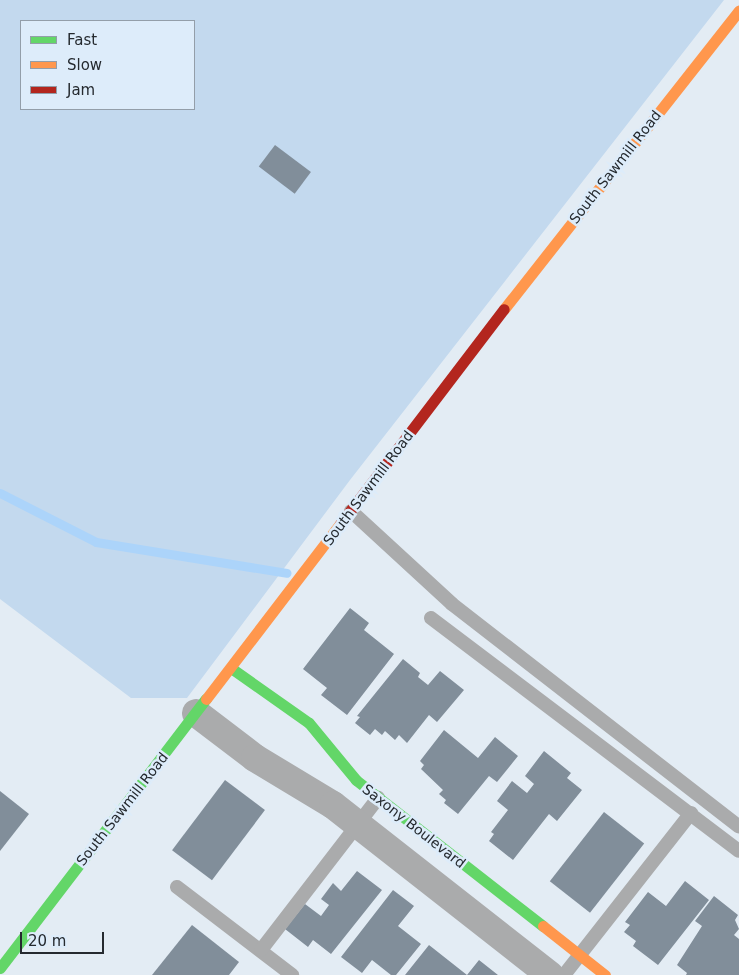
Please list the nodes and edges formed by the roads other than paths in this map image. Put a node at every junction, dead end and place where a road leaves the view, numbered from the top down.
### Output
1 (739, 10) edge
2 (351, 511) junction
3 (431, 618) dead end
4 (231, 668) junction
5 (196, 713) junction
6 (378, 798) junction
7 (690, 813) junction
8 (358, 824) junction
9 (739, 828) edge
10 (739, 851) edge
11 (177, 887) dead end
12 (261, 950) junction
13 (580, 955) junction
14 (0, 968) edge
15 (292, 975) edge
16 (550, 975) edge
17 (564, 975) edge
18 (605, 975) edge

1 - 2 street, South Sawmill Road
2 - 4 street, South Sawmill Road
2 - 9 lane
3 - 7 lane
4 - 5 street, South Sawmill Road
4 - 6 street, Saxony Boulevard
5 - 8 street
5 - 14 street, South Sawmill Road
6 - 8 lane
6 - 13 street, Saxony Boulevard
7 - 10 lane
7 - 13 lane
8 - 12 lane
8 - 16 street
11 - 12 lane
12 - 15 lane
13 - 17 lane
13 - 18 street, Saxony Boulevard

